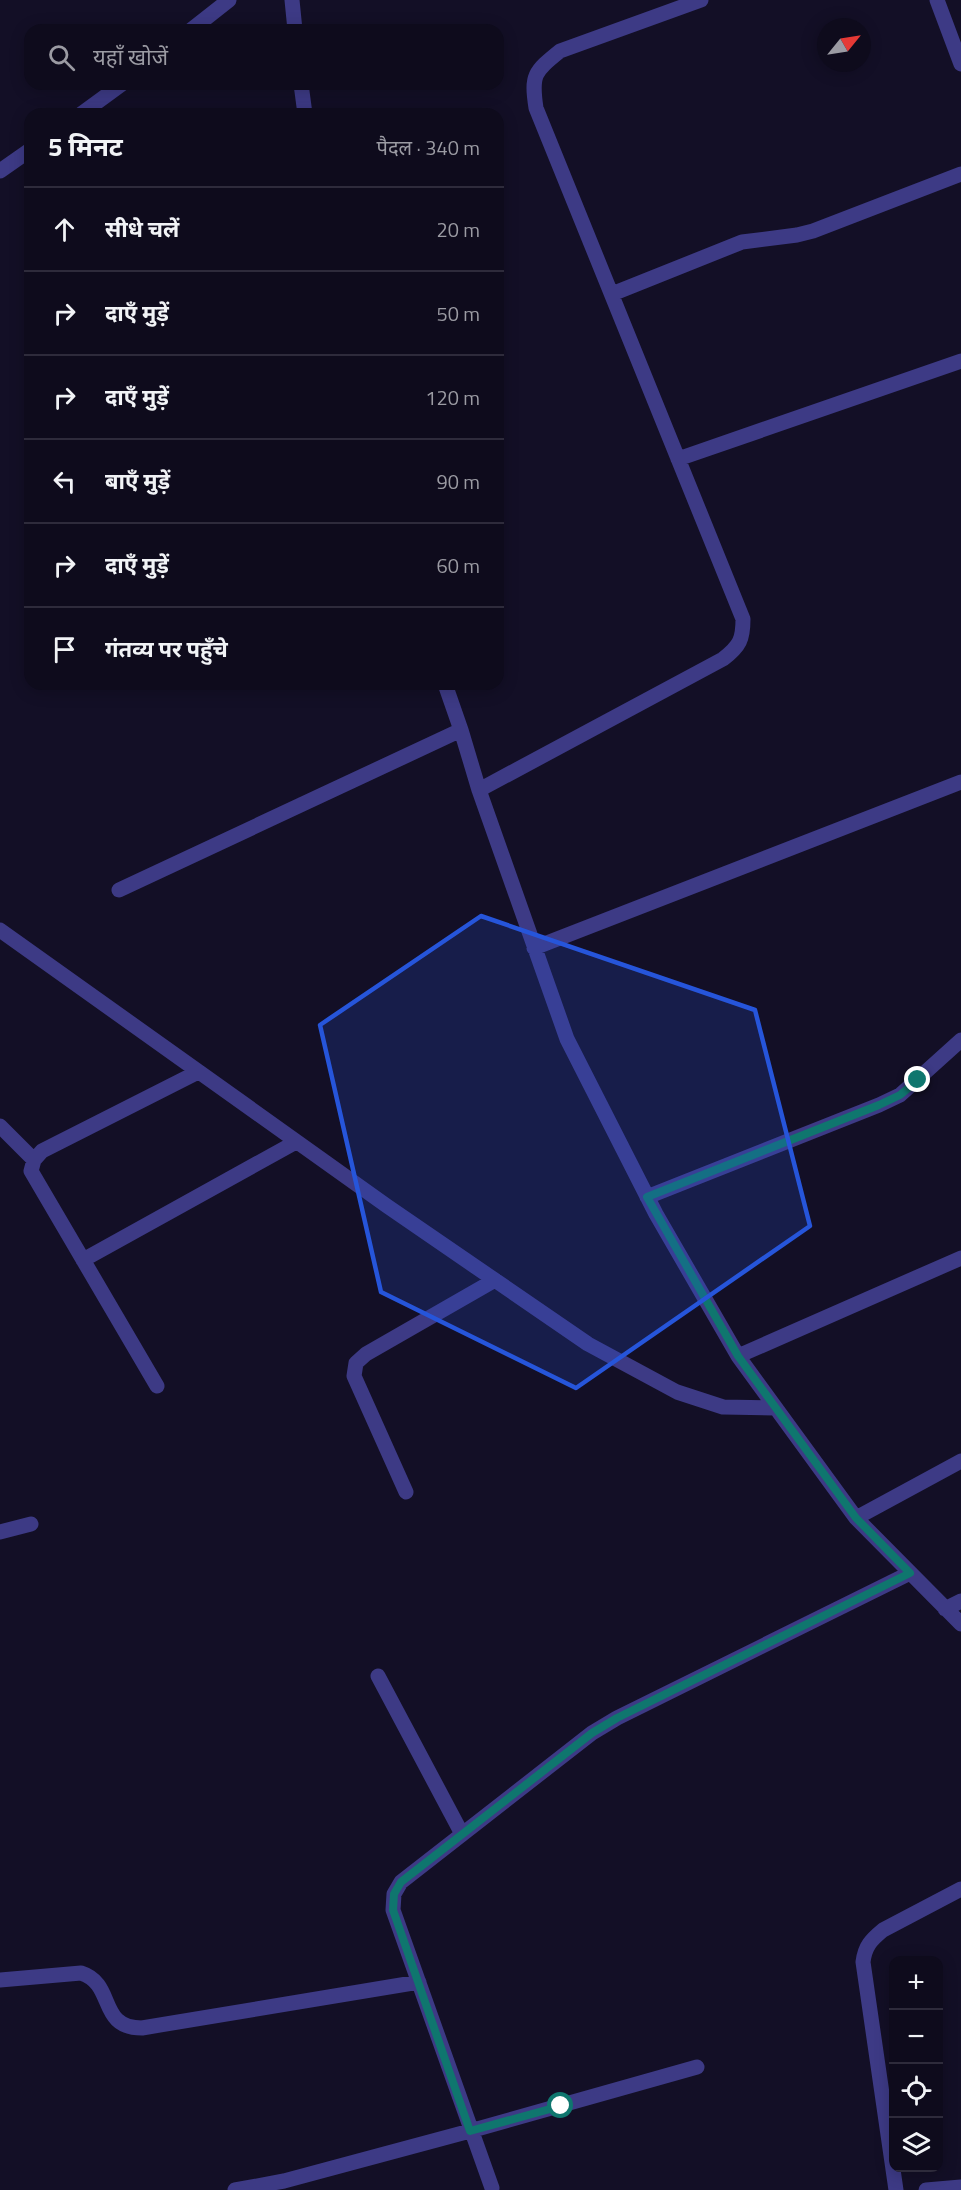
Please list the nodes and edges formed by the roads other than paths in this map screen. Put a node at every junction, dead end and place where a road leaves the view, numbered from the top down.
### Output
1 (229, 0) edge
2 (292, 0) edge
3 (701, 0) edge
4 (937, 0) edge
5 (199, 24) edge
6 (294, 24) edge
7 (961, 64) edge
8 (114, 90) edge
9 (302, 90) edge
10 (89, 108) edge
11 (303, 108) edge
12 (24, 154) edge
13 (0, 171) edge
14 (961, 174) edge
15 (612, 294) junction
16 (961, 361) edge
17 (678, 459) junction
18 (447, 690) edge
19 (462, 730) junction
20 (961, 782) edge
21 (479, 790) junction
22 (119, 890) dead end
23 (0, 930) edge
24 (534, 948) junction
25 (961, 1040) edge
26 (198, 1072) junction
27 (0, 1126) edge
28 (296, 1142) junction
29 (33, 1160) junction
30 (647, 1197) junction
31 (961, 1258) edge
32 (83, 1260) junction
33 (495, 1280) junction
34 (738, 1356) junction
35 (157, 1386) dead end
36 (775, 1408) junction
37 (961, 1461) edge
38 (406, 1492) dead end
39 (856, 1518) junction
40 (31, 1524) dead end
41 (0, 1532) edge
42 (910, 1573) junction
43 (961, 1600) edge
44 (945, 1608) junction
45 (961, 1624) edge
46 (378, 1676) dead end
47 (462, 1834) junction
48 (961, 1889) edge
49 (0, 1980) edge
50 (419, 1982) junction
51 (696, 2067) dead end
52 (470, 2131) junction
53 (961, 2187) edge
54 (492, 2188) dead end
55 (234, 2190) edge
56 (896, 2190) edge
57 (926, 2190) edge

1 - 5 street
2 - 6 street
3 - 15 street
4 - 7 street
8 - 10 street
9 - 11 street
12 - 13 street
14 - 15 street
15 - 17 street
16 - 17 street
17 - 21 street
18 - 19 street
19 - 21 street
19 - 22 street
20 - 24 street
21 - 24 street
23 - 26 street
24 - 30 street
25 - 30 street
26 - 28 street
26 - 29 street
27 - 29 street
28 - 32 street
28 - 33 street
29 - 32 street
30 - 34 street
31 - 34 street
32 - 35 street
33 - 36 street
33 - 38 street
34 - 36 street
36 - 39 street
37 - 39 street
39 - 42 street
40 - 41 street
42 - 44 street
42 - 47 street
43 - 44 street
44 - 45 street
46 - 47 street
47 - 50 street
48 - 56 street
49 - 50 street
50 - 52 street
51 - 52 street
52 - 54 street
52 - 55 street
53 - 57 street

